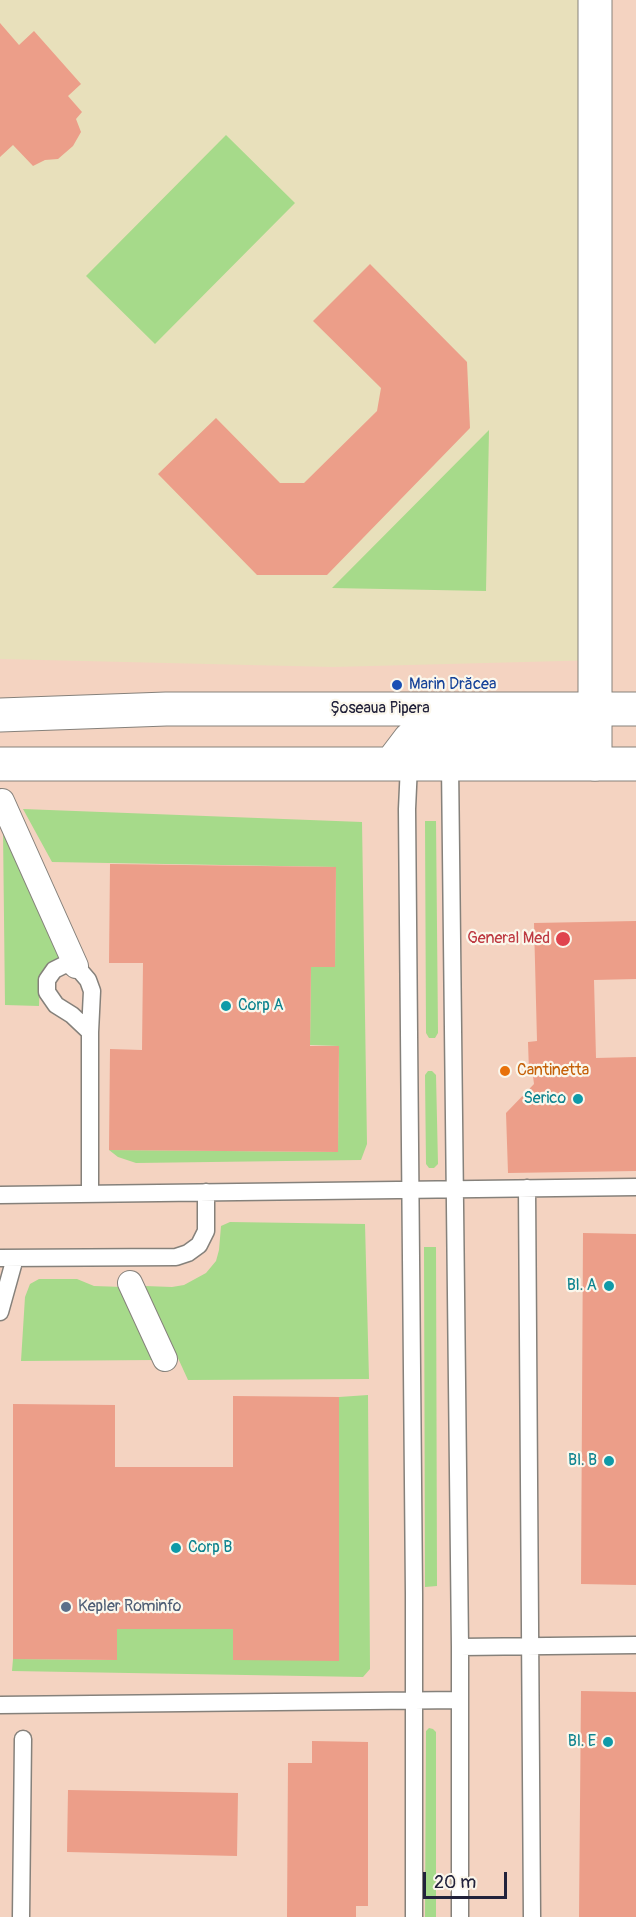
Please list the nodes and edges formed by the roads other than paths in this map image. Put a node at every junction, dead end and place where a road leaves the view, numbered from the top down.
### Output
1 (595, 0) edge
2 (0, 701) edge
3 (595, 708) junction
4 (166, 709) junction
5 (636, 709) edge
6 (0, 715) edge
7 (0, 750) edge
8 (0, 764) edge
9 (400, 764) junction
10 (450, 764) junction
11 (595, 764) junction
12 (636, 764) edge
13 (172, 765) junction
14 (2, 801) dead end
15 (76, 966) junction
16 (90, 1032) junction
17 (636, 1187) edge
18 (527, 1188) junction
19 (410, 1190) junction
20 (455, 1190) junction
21 (206, 1192) junction
22 (90, 1194) junction
23 (0, 1195) edge
24 (7, 1258) edge
25 (130, 1282) dead end
26 (0, 1312) edge
27 (165, 1359) dead end
28 (636, 1645) edge
29 (459, 1647) junction
30 (531, 1647) junction
31 (414, 1700) junction
32 (460, 1700) junction
33 (0, 1705) edge
34 (22, 1739) dead end
35 (21, 1917) edge
36 (414, 1917) edge
37 (460, 1917) edge
38 (532, 1917) edge

1 - 3 main road
2 - 4 main road, Șoseaua Pipera
3 - 4 main road, Șoseaua Pipera
3 - 5 main road, Șoseaua Pipera
3 - 9 main road, Șoseaua Pipera
3 - 11 main road
4 - 6 main road, Șoseaua Pipera
7 - 13 main road
8 - 13 main road
9 - 10 main road
9 - 13 main road
9 - 19 lane
10 - 11 main road
10 - 20 lane
11 - 12 main road
14 - 15 street
15 - 16 lane
15 - 16 lane
16 - 22 lane
17 - 18 lane
18 - 20 lane
18 - 30 lane
19 - 20 lane
19 - 21 lane
19 - 31 lane
20 - 29 lane
21 - 22 lane
21 - 24 lane
22 - 23 lane
24 - 26 lane
25 - 27 street
28 - 30 lane
29 - 30 lane
29 - 32 lane
30 - 38 lane
31 - 32 lane
31 - 33 lane
31 - 36 lane
32 - 37 lane
34 - 35 lane

